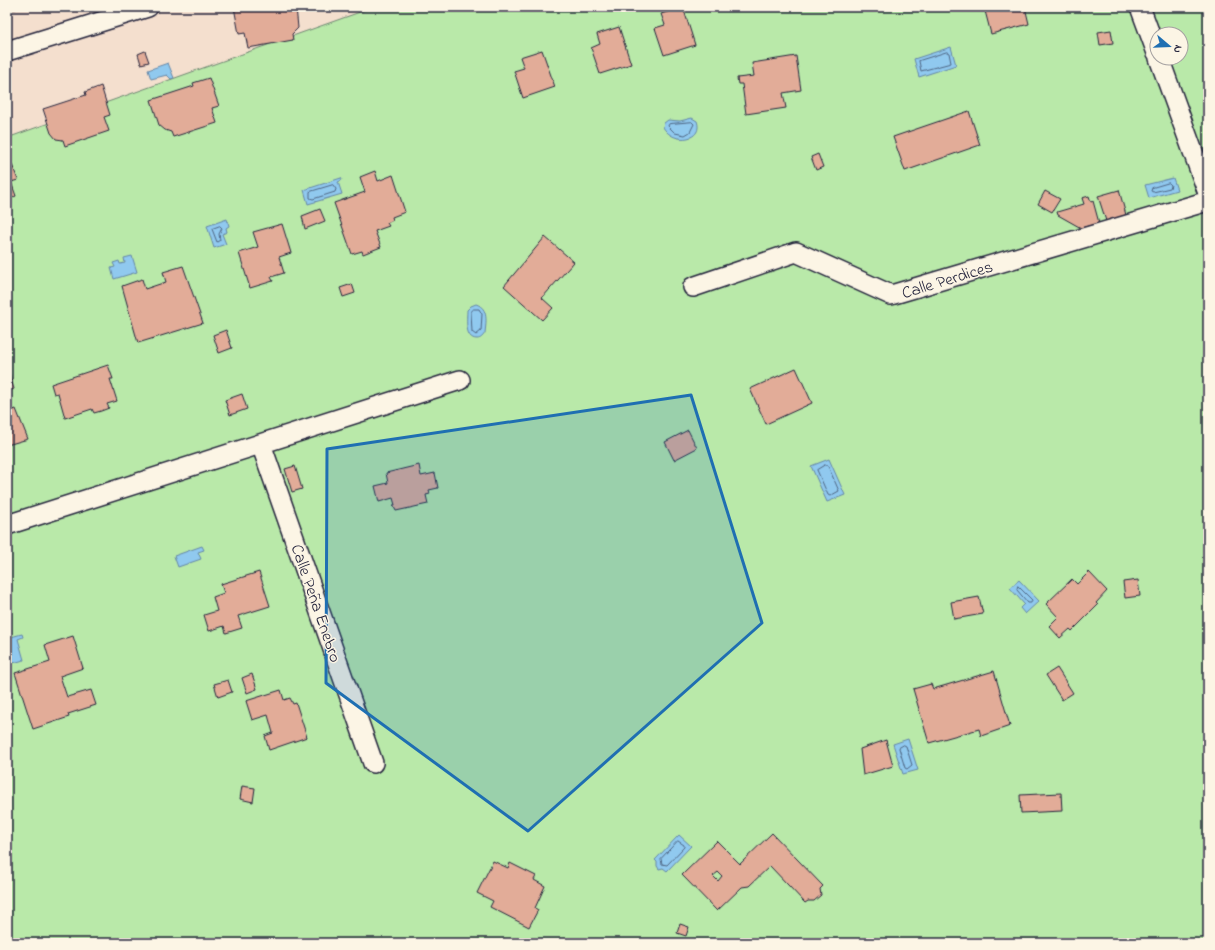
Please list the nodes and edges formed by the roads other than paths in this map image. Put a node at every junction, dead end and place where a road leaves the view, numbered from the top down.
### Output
1 (148, 7) edge
2 (1140, 7) edge
3 (1149, 31) edge
4 (7, 51) edge
5 (1162, 66) edge
6 (1208, 193) edge
7 (1208, 201) edge
8 (693, 287) dead end
9 (460, 380) dead end
10 (261, 444) junction
11 (7, 525) edge
12 (373, 763) dead end

1 - 4 street
2 - 3 street
5 - 6 street
7 - 8 street, Calle Perdices
9 - 10 street
10 - 11 street
10 - 12 street, Calle Peña Enebro

